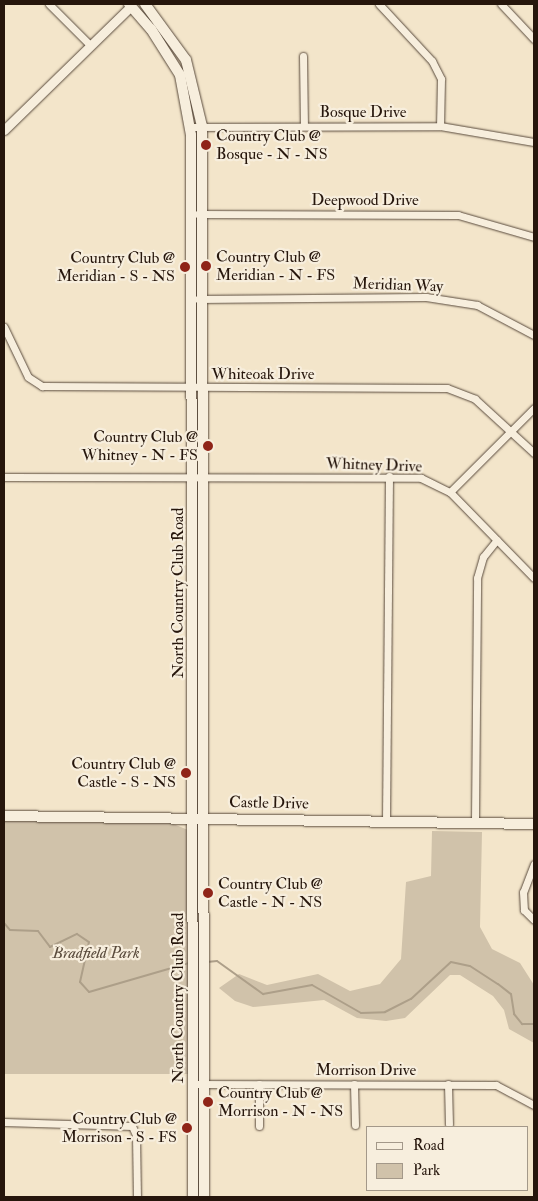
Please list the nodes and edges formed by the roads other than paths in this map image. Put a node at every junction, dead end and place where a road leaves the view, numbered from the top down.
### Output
1 (49, 4) edge
2 (132, 4) edge
3 (145, 4) edge
4 (379, 4) edge
5 (501, 4) edge
6 (534, 39) edge
7 (90, 45) junction
8 (304, 56) dead end
9 (304, 125) junction
10 (202, 126) junction
11 (440, 126) junction
12 (190, 127) junction
13 (4, 130) edge
14 (534, 142) edge
15 (192, 214) junction
16 (203, 214) junction
17 (534, 237) edge
18 (192, 299) junction
19 (203, 299) junction
20 (4, 327) edge
21 (534, 334) edge
22 (198, 388) junction
23 (534, 408) edge
24 (511, 429) junction
25 (534, 453) edge
26 (389, 476) junction
27 (4, 477) edge
28 (198, 478) junction
29 (450, 492) junction
30 (497, 540) junction
31 (534, 578) edge
32 (4, 816) edge
33 (199, 817) junction
34 (386, 820) junction
35 (475, 821) junction
36 (534, 824) edge
37 (534, 864) edge
38 (534, 920) edge
39 (192, 1017) junction
40 (204, 1017) junction
41 (193, 1084) junction
42 (204, 1084) junction
43 (259, 1084) junction
44 (354, 1084) junction
45 (448, 1084) junction
46 (534, 1105) edge
47 (4, 1122) edge
48 (449, 1124) dead end
49 (355, 1125) dead end
50 (259, 1126) dead end
51 (137, 1197) edge
52 (193, 1197) edge
53 (204, 1197) edge

1 - 7 street
2 - 7 street
2 - 12 main road, North Country Club Road
3 - 10 main road, North Country Club Road
4 - 11 street
5 - 6 street
7 - 13 street
8 - 9 street
9 - 10 street, Bosque Drive
9 - 11 street, Bosque Drive
10 - 12 street, Bosque Drive
10 - 16 main road, North Country Club Road
11 - 14 street, Bosque Drive
12 - 15 main road, North Country Club Road
15 - 16 street, Deepwood Drive
15 - 18 main road, North Country Club Road
16 - 17 street, Deepwood Drive
16 - 19 main road, North Country Club Road
18 - 19 street, Meridian Way
18 - 22 main road, North Country Club Road
19 - 21 street, Meridian Way
19 - 22 main road, North Country Club Road
20 - 22 street, Whiteoak Drive
22 - 24 street, Whiteoak Drive
22 - 28 main road, North Country Club Road
23 - 24 street
24 - 25 street, Whiteoak Drive
24 - 29 street
26 - 28 street, Whitney Drive
26 - 29 street, Whitney Drive
26 - 34 street
27 - 28 street, Whitney Drive
28 - 33 main road, North Country Club Road
29 - 30 street, Whitney Drive
30 - 31 street, Whitney Drive
30 - 35 street
32 - 33 main road, Castle Drive
33 - 34 main road, Castle Drive
33 - 39 main road, North Country Club Road
33 - 40 main road, North Country Club Road
34 - 35 main road, Castle Drive
35 - 36 main road, Castle Drive
37 - 38 street
39 - 40 main road
39 - 41 main road, North Country Club Road
40 - 42 main road, North Country Club Road
41 - 42 street, Morrison Drive
41 - 52 main road, North Country Club Road
42 - 43 street, Morrison Drive
42 - 53 main road, North Country Club Road
43 - 44 street, Morrison Drive
43 - 50 street
44 - 45 street, Morrison Drive
44 - 49 street
45 - 46 street, Morrison Drive
45 - 48 street
47 - 51 street

